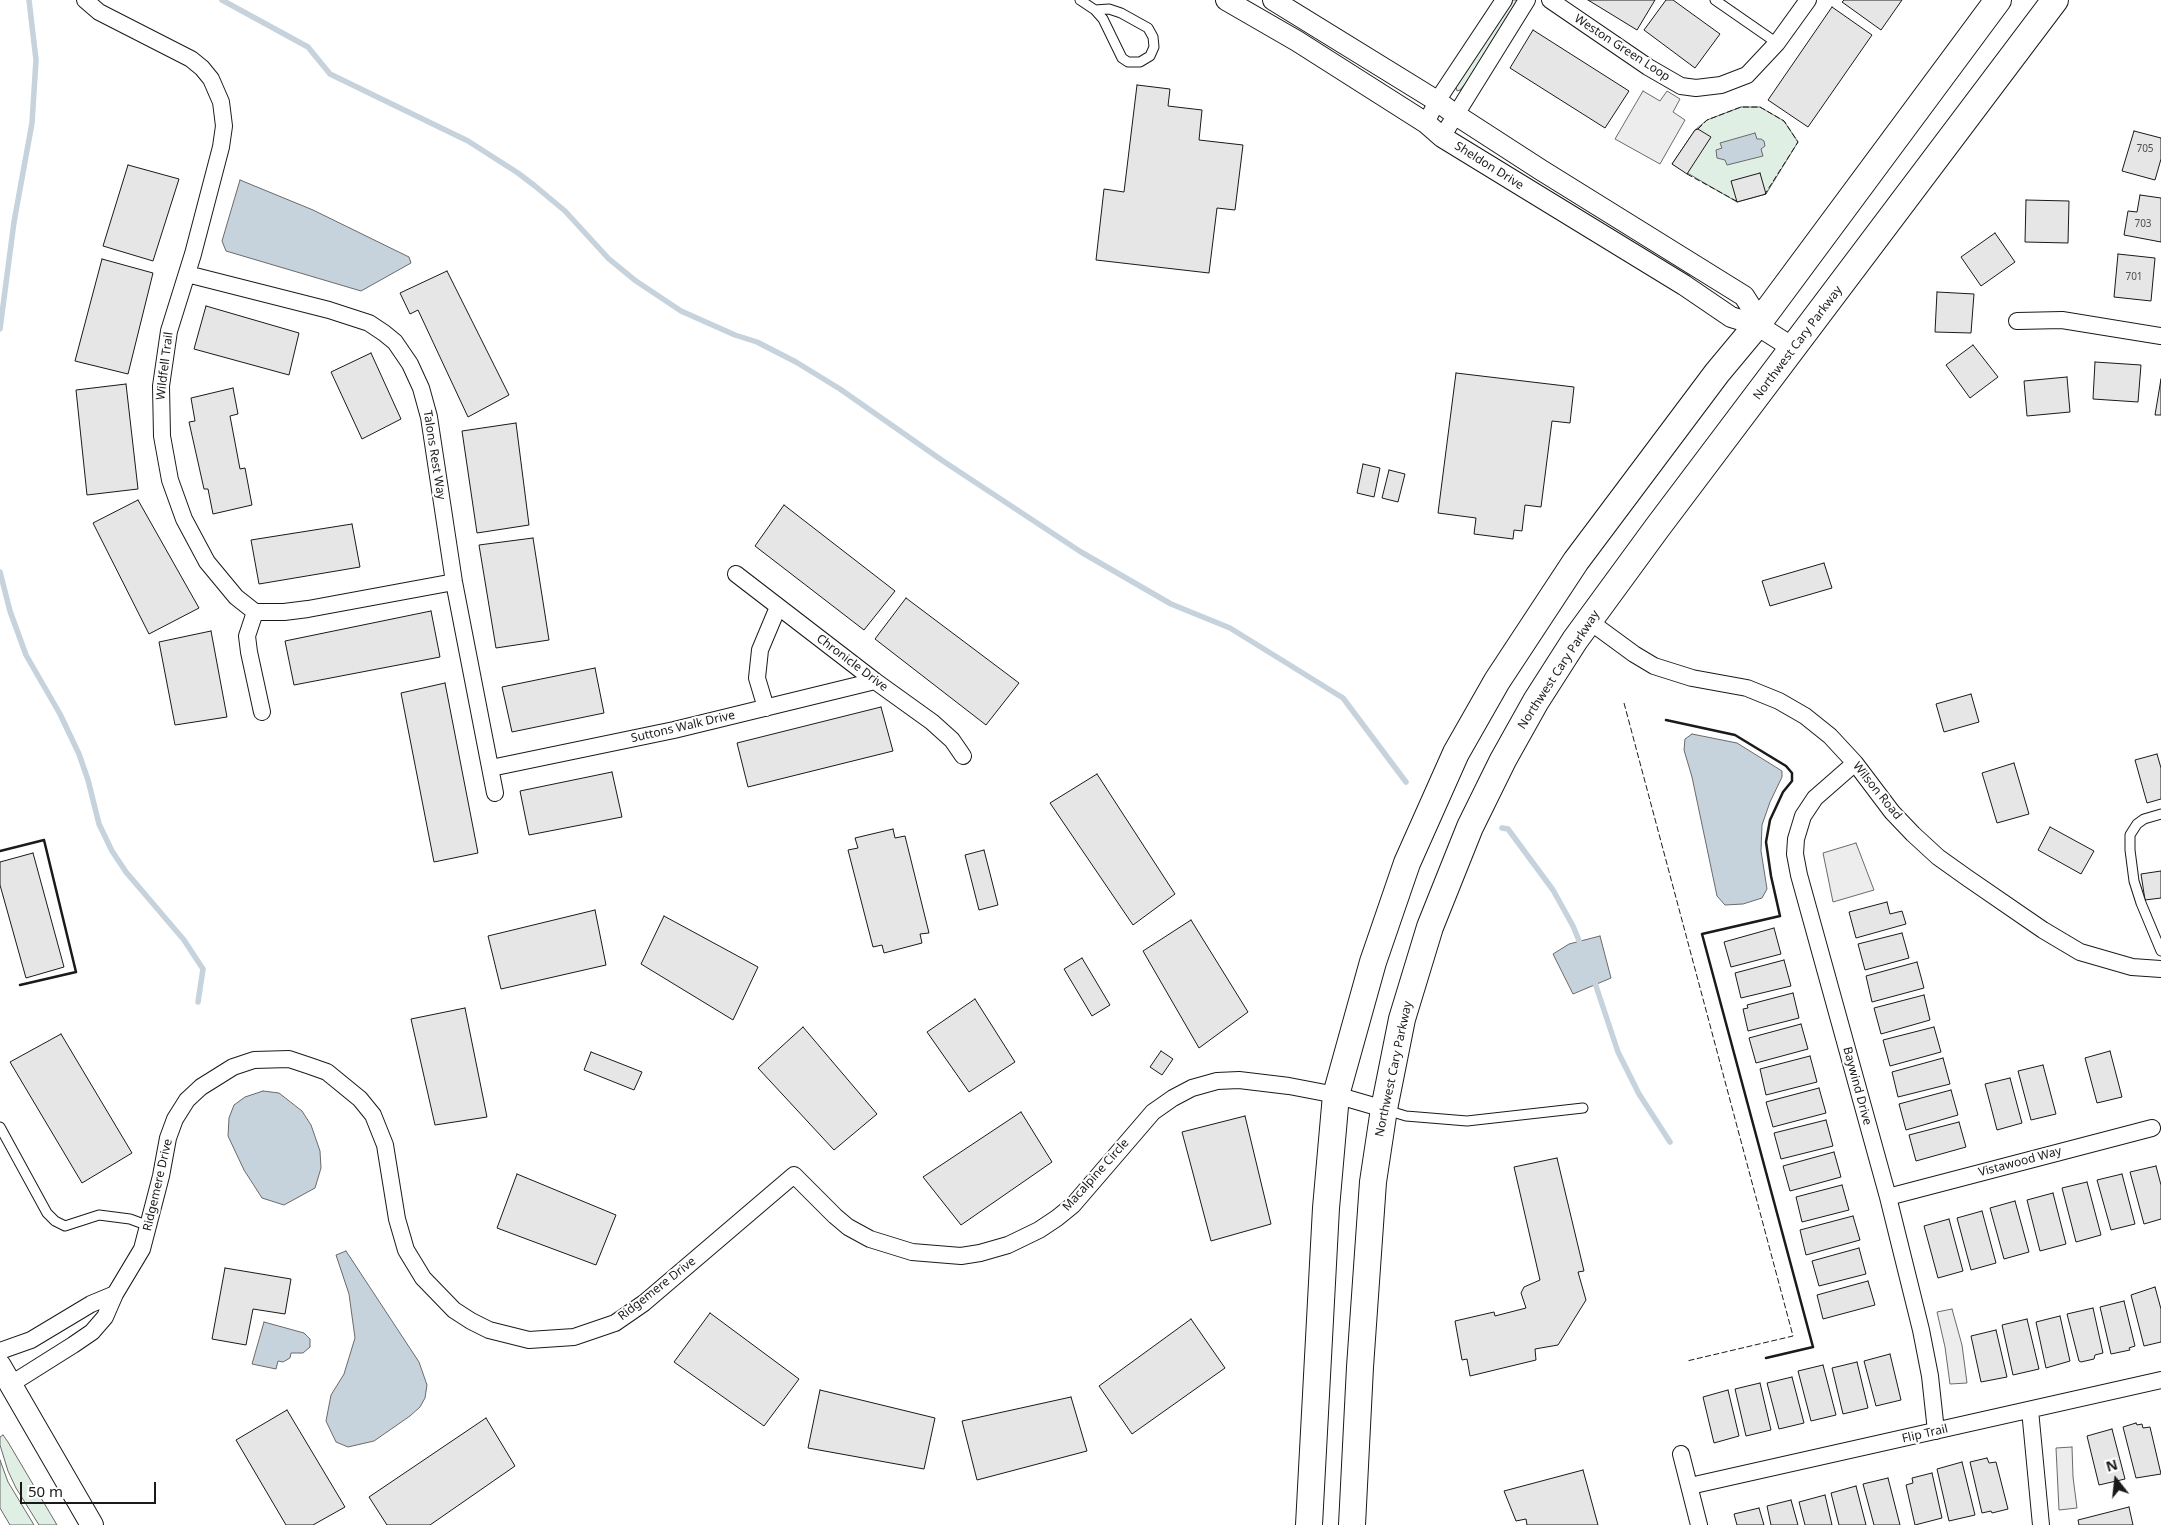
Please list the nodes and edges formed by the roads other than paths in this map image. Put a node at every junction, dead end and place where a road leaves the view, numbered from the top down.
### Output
1 (86, 0) edge
2 (1080, 0) edge
3 (1226, 0) edge
4 (1273, 0) edge
5 (1504, 0) edge
6 (1527, 0) edge
7 (1550, 0) edge
8 (1715, 0) edge
9 (1808, 0) edge
10 (1998, 0) edge
11 (2055, 0) edge
12 (1095, 10) junction
13 (1777, 43) junction
14 (1437, 101) junction
15 (1456, 115) junction
16 (1426, 123) junction
17 (1442, 137) junction
18 (187, 274) junction
19 (2017, 321) dead end
20 (1757, 325) junction
21 (2161, 336) edge
22 (1793, 348) junction
23 (736, 574) dead end
24 (454, 582) junction
25 (778, 607) junction
26 (255, 612) junction
27 (1589, 621) junction
28 (875, 681) junction
29 (766, 708) junction
30 (262, 712) dead end
31 (963, 756) dead end
32 (1855, 763) junction
33 (491, 768) junction
34 (495, 793) dead end
35 (2161, 814) edge
36 (2161, 951) edge
37 (2161, 969) edge
38 (1336, 1095) junction
39 (1583, 1108) dead end
40 (1384, 1109) junction
41 (0, 1126) edge
42 (2152, 1128) dead end
43 (794, 1175) joint
44 (1888, 1197) junction
45 (149, 1226) junction
46 (115, 1294) junction
47 (0, 1351) edge
48 (4, 1380) edge
49 (2161, 1380) edge
50 (2030, 1410) junction
51 (1936, 1431) junction
52 (1681, 1454) dead end
53 (1690, 1486) junction
54 (92, 1525) edge
55 (1309, 1525) edge
56 (1352, 1525) edge
57 (1699, 1525) edge
58 (2042, 1525) edge

1 - 18 street, Wildfell Trail
2 - 12 lane
3 - 16 street, Sheldon Drive
4 - 14 street, Sheldon Drive
5 - 14 street
6 - 15 street
7 - 13 street, Weston Green Loop
8 - 13 lane
9 - 13 street, Weston Green Loop
10 - 20 main road
11 - 22 main road, Northwest Cary Parkway
12 - 12 lane
14 - 15 street, Sheldon Drive
14 - 16 street
15 - 17 street
15 - 20 street, Sheldon Drive
16 - 17 street, Sheldon Drive
17 - 20 street, Sheldon Drive
18 - 24 street, Talons Rest Way
18 - 26 street, Wildfell Trail
19 - 21 street
20 - 22 street, Sheldon Drive
20 - 38 main road
22 - 27 main road, Northwest Cary Parkway
23 - 25 street, Chronicle Drive
24 - 26 street
24 - 33 street, Talons Rest Way
25 - 28 street, Chronicle Drive
25 - 29 street
26 - 30 street
27 - 32 street, Wilson Road
27 - 40 main road, Northwest Cary Parkway
28 - 29 street, Suttons Walk Drive
28 - 31 street, Chronicle Drive
29 - 33 street, Suttons Walk Drive
32 - 37 street, Wilson Road
32 - 44 street, Baywind Drive
33 - 34 street, Talons Rest Way
35 - 36 lane
38 - 40 street, Macalpine Circle
38 - 43 street, Macalpine Circle
38 - 55 main road
39 - 40 lane
40 - 56 main road, Northwest Cary Parkway
41 - 45 lane
42 - 44 street, Vistawood Way
43 - 45 street, Ridgemere Drive
44 - 51 street, Baywind Drive
45 - 46 street, Ridgemere Drive
46 - 47 street
46 - 48 street, Ridgemere Drive
48 - 54 main road
49 - 50 street, Flip Trail
50 - 51 street, Flip Trail
50 - 58 street
51 - 53 street, Flip Trail
52 - 53 street
53 - 57 street

